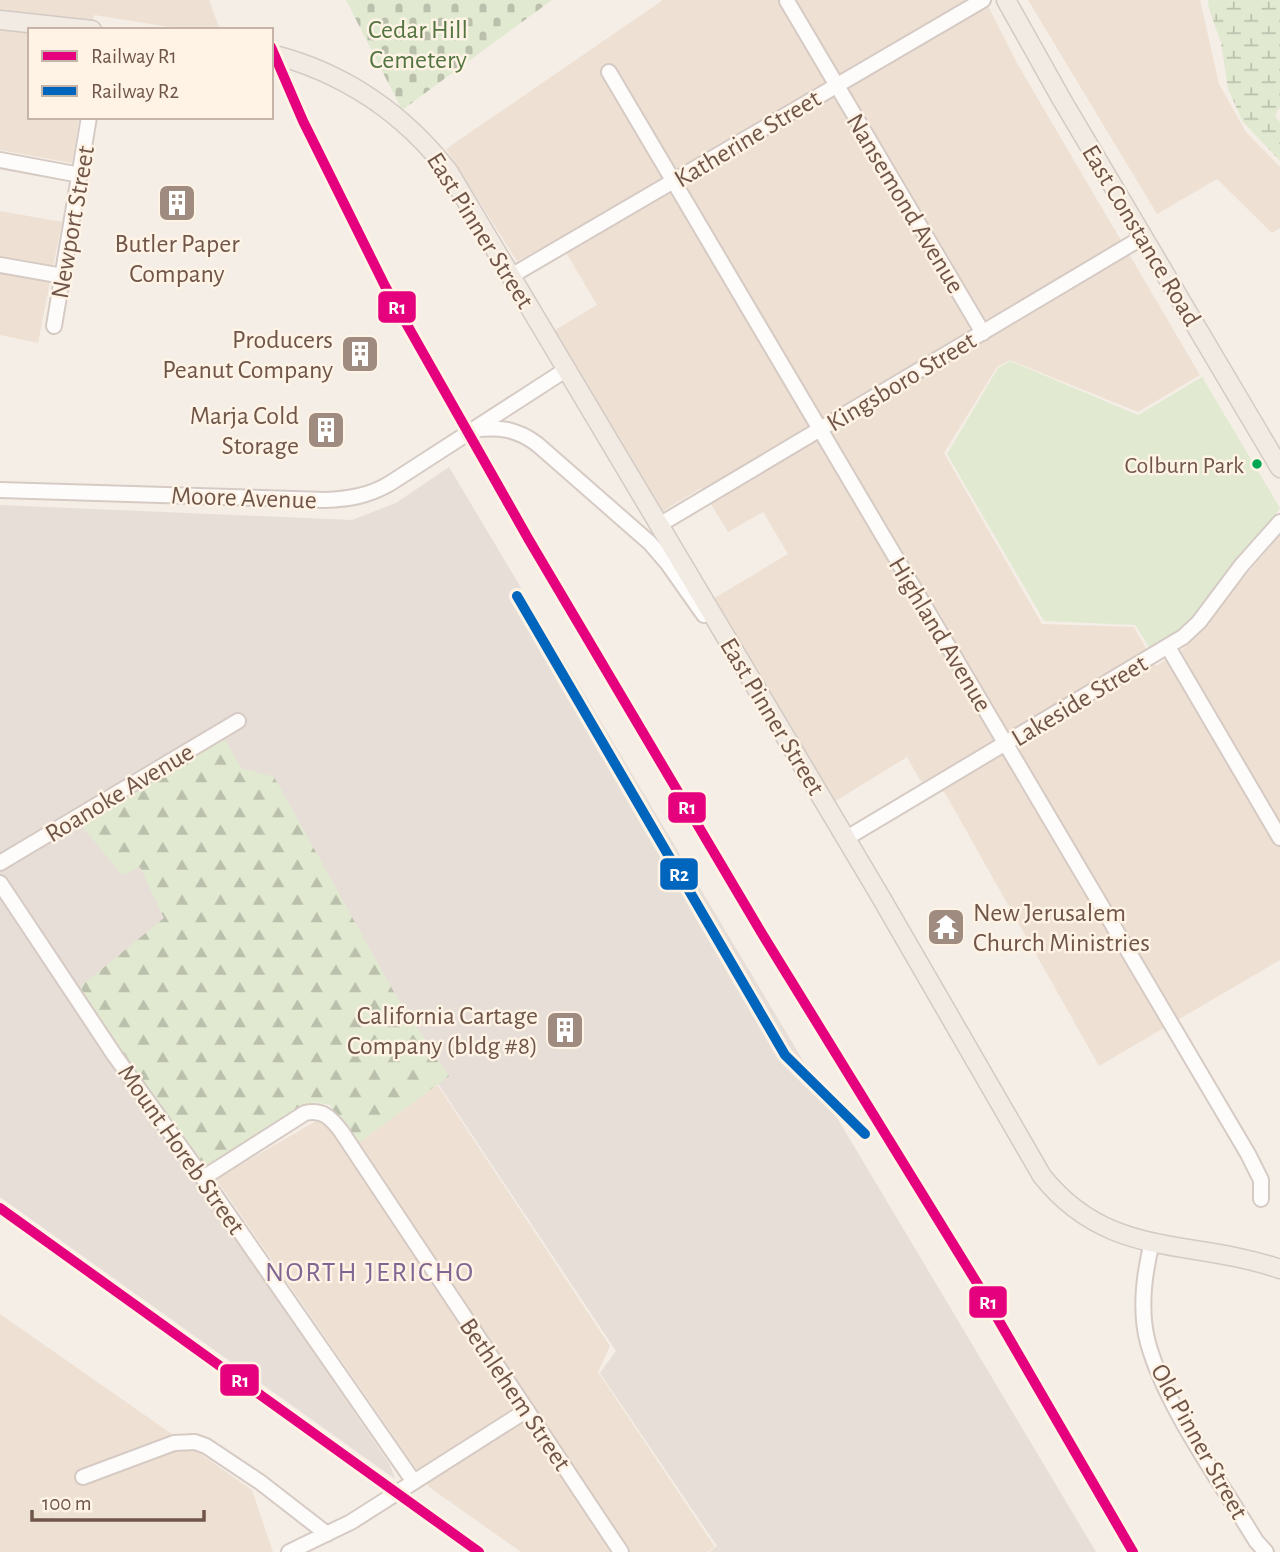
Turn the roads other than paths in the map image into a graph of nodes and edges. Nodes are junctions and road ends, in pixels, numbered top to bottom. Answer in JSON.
{"nodes":[{"id":1,"x":1006,"y":0,"type":"edge"},
{"id":2,"x":787,"y":1,"type":"edge"},
{"id":3,"x":979,"y":1,"type":"edge"},
{"id":4,"x":0,"y":20,"type":"edge"},
{"id":5,"x":74,"y":28,"type":"edge"},
{"id":6,"x":273,"y":55,"type":"edge"},
{"id":7,"x":609,"y":72,"type":"dead end"},
{"id":8,"x":836,"y":86,"type":"junction"},
{"id":9,"x":89,"y":119,"type":"edge"},
{"id":10,"x":0,"y":159,"type":"edge"},
{"id":11,"x":80,"y":174,"type":"junction"},
{"id":12,"x":674,"y":182,"type":"junction"},
{"id":13,"x":1143,"y":237,"type":"junction"},
{"id":14,"x":0,"y":265,"type":"edge"},
{"id":15,"x":63,"y":276,"type":"junction"},
{"id":16,"x":511,"y":276,"type":"junction"},
{"id":17,"x":54,"y":326,"type":"dead end"},
{"id":18,"x":983,"y":333,"type":"junction"},
{"id":19,"x":567,"y":369,"type":"junction"},
{"id":20,"x":820,"y":429,"type":"junction"},
{"id":21,"x":468,"y":431,"type":"junction"},
{"id":22,"x":1280,"y":468,"type":"edge"},
{"id":23,"x":0,"y":490,"type":"edge"},
{"id":24,"x":1280,"y":522,"type":"edge"},
{"id":25,"x":659,"y":525,"type":"junction"},
{"id":26,"x":1168,"y":647,"type":"junction"},
{"id":27,"x":759,"y":693,"type":"junction"},
{"id":28,"x":238,"y":721,"type":"dead end"},
{"id":29,"x":1006,"y":743,"type":"junction"},
{"id":30,"x":1280,"y":837,"type":"edge"},
{"id":31,"x":845,"y":839,"type":"junction"},
{"id":32,"x":0,"y":863,"type":"edge"},
{"id":33,"x":0,"y":883,"type":"edge"},
{"id":34,"x":203,"y":1178,"type":"junction"},
{"id":35,"x":1261,"y":1199,"type":"dead end"},
{"id":36,"x":1152,"y":1242,"type":"junction"},
{"id":37,"x":1280,"y":1269,"type":"edge"},
{"id":38,"x":527,"y":1410,"type":"junction"},
{"id":39,"x":83,"y":1477,"type":"dead end"},
{"id":40,"x":414,"y":1482,"type":"junction"},
{"id":41,"x":327,"y":1534,"type":"junction"},
{"id":42,"x":289,"y":1552,"type":"edge"},
{"id":43,"x":621,"y":1552,"type":"edge"},
{"id":44,"x":1266,"y":1552,"type":"edge"}],
"edges":[{"from":1,"to":13,"type":"main road","name":"East Constance Road"},
{"from":2,"to":8,"type":"street","name":"Nansemond Avenue"},
{"from":3,"to":8,"type":"street","name":"Katherine Street"},
{"from":4,"to":5,"type":"main road"},
{"from":6,"to":16,"type":"main road","name":"East Pinner Street"},
{"from":7,"to":12,"type":"street","name":"Highland Avenue"},
{"from":8,"to":12,"type":"street","name":"Katherine Street"},
{"from":8,"to":18,"type":"street","name":"Nansemond Avenue"},
{"from":9,"to":11,"type":"street","name":"Newport Street"},
{"from":10,"to":11,"type":"street"},
{"from":11,"to":15,"type":"street","name":"Newport Street"},
{"from":12,"to":16,"type":"street","name":"Katherine Street"},
{"from":12,"to":20,"type":"street","name":"Highland Avenue"},
{"from":13,"to":18,"type":"street","name":"Kingsboro Street"},
{"from":13,"to":22,"type":"main road","name":"East Constance Road"},
{"from":14,"to":15,"type":"street"},
{"from":15,"to":17,"type":"street","name":"Newport Street"},
{"from":16,"to":19,"type":"main road","name":"East Pinner Street"},
{"from":18,"to":20,"type":"street","name":"Kingsboro Street"},
{"from":19,"to":21,"type":"street","name":"Moore Avenue"},
{"from":19,"to":25,"type":"main road","name":"East Pinner Street"},
{"from":20,"to":25,"type":"street","name":"Kingsboro Street"},
{"from":20,"to":29,"type":"street","name":"Highland Avenue"},
{"from":21,"to":23,"type":"street","name":"Moore Avenue"},
{"from":21,"to":27,"type":"street","name":"Moore Avenue"},
{"from":24,"to":26,"type":"street","name":"Lakeside Street"},
{"from":25,"to":27,"type":"main road","name":"East Pinner Street"},
{"from":26,"to":29,"type":"street","name":"Lakeside Street"},
{"from":26,"to":30,"type":"street"},
{"from":27,"to":31,"type":"main road","name":"East Pinner Street"},
{"from":28,"to":32,"type":"street","name":"Roanoke Avenue"},
{"from":29,"to":31,"type":"street","name":"Lakeside Street"},
{"from":29,"to":35,"type":"street","name":"Highland Avenue"},
{"from":31,"to":36,"type":"main road","name":"East Pinner Street"},
{"from":33,"to":34,"type":"street","name":"Mount Horeb Street"},
{"from":34,"to":38,"type":"street","name":"Bethlehem Street"},
{"from":34,"to":40,"type":"street","name":"Mount Horeb Street"},
{"from":36,"to":37,"type":"main road","name":"East Pinner Street"},
{"from":36,"to":44,"type":"street","name":"Old Pinner Street"},
{"from":38,"to":40,"type":"street"},
{"from":38,"to":43,"type":"street","name":"Bethlehem Street"},
{"from":39,"to":41,"type":"street"},
{"from":40,"to":41,"type":"street"},
{"from":41,"to":42,"type":"street"}]}
